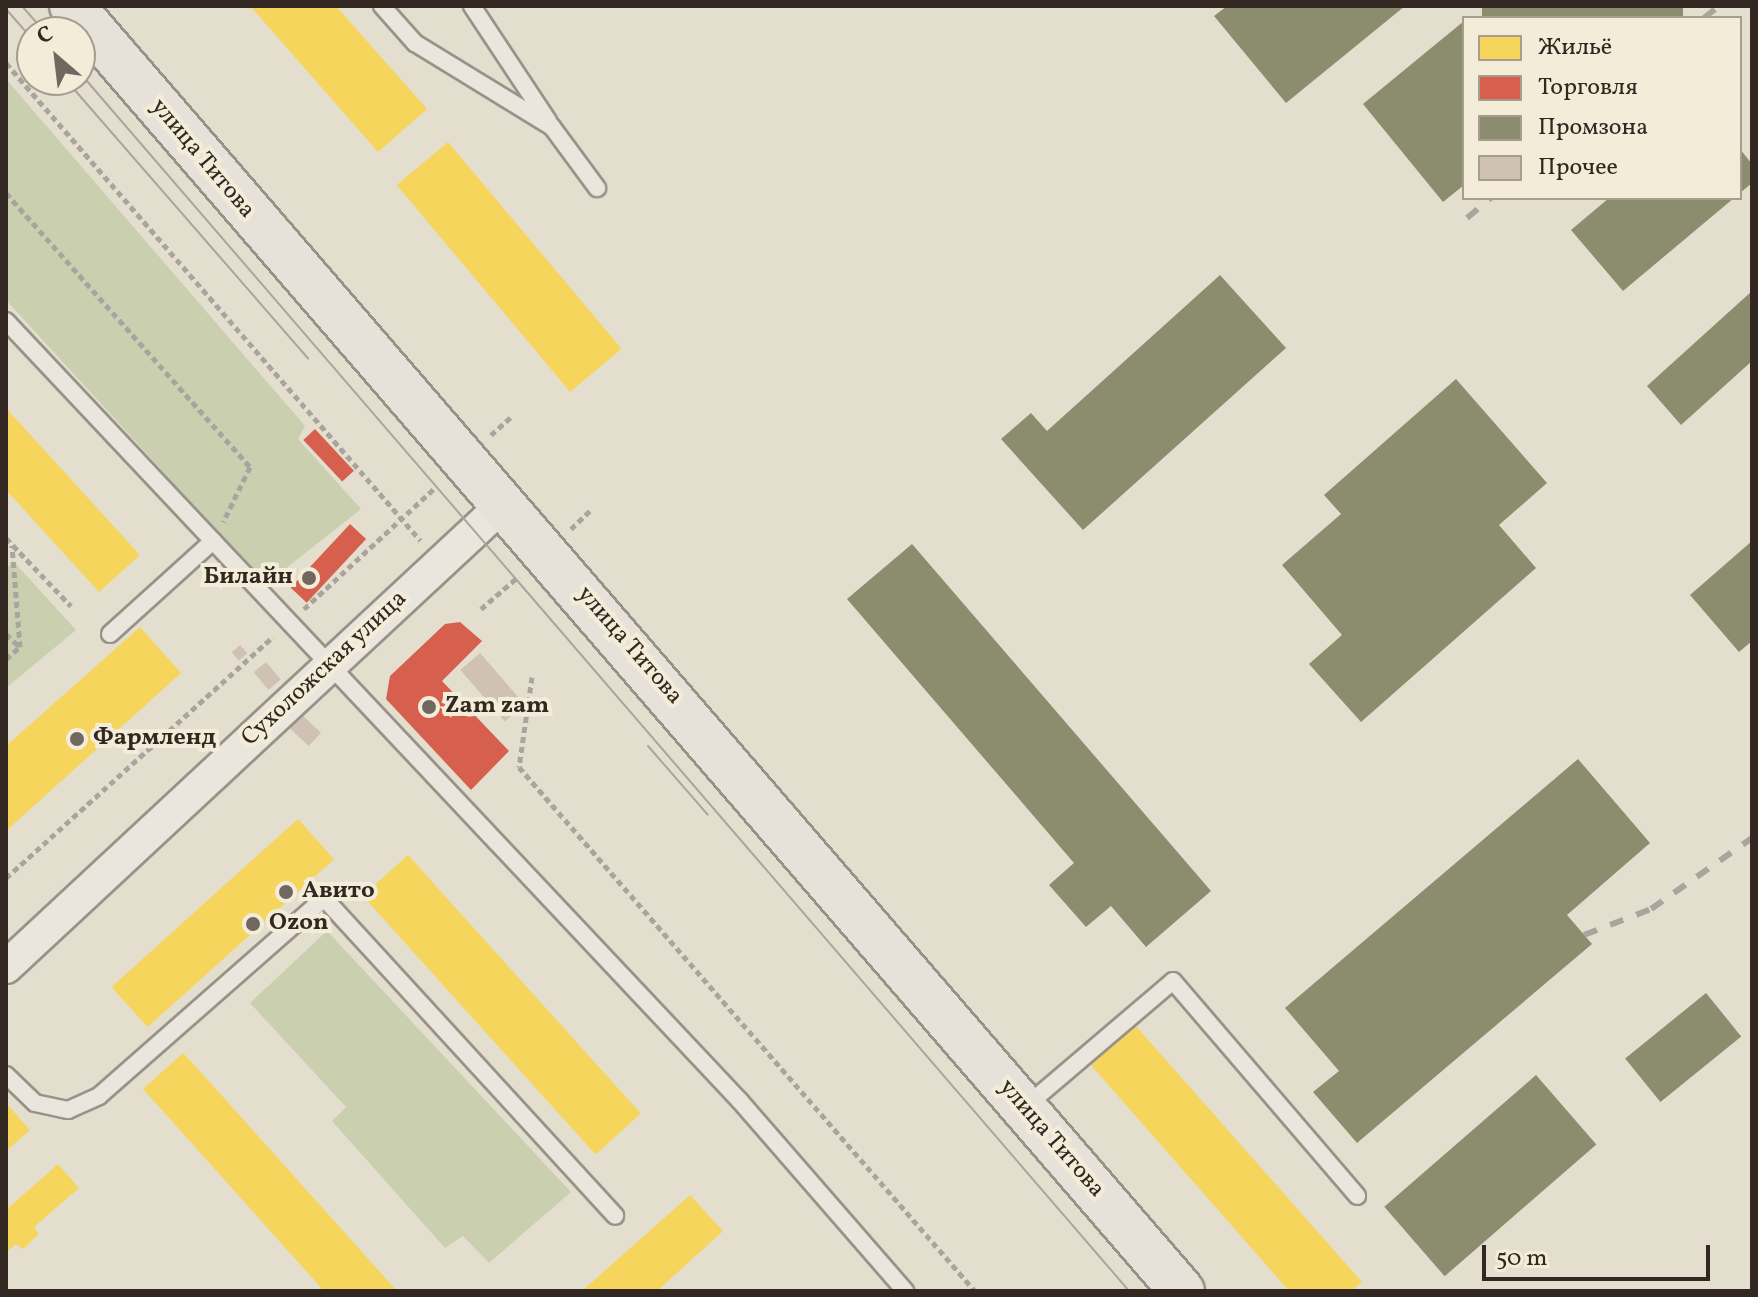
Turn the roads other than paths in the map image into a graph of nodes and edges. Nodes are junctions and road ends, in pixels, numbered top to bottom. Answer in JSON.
{"nodes":[{"id":1,"x":72,"y":6,"type":"edge"},
{"id":2,"x":382,"y":6,"type":"edge"},
{"id":3,"x":472,"y":6,"type":"edge"},
{"id":4,"x":552,"y":127,"type":"junction"},
{"id":5,"x":597,"y":188,"type":"dead end"},
{"id":6,"x":6,"y":321,"type":"edge"},
{"id":7,"x":505,"y":503,"type":"junction"},
{"id":8,"x":213,"y":541,"type":"junction"},
{"id":9,"x":110,"y":634,"type":"dead end"},
{"id":10,"x":330,"y":665,"type":"junction"},
{"id":11,"x":6,"y":967,"type":"edge"},
{"id":12,"x":6,"y":1075,"type":"edge"},
{"id":13,"x":1024,"y":1108,"type":"junction"},
{"id":14,"x":1357,"y":1196,"type":"dead end"},
{"id":15,"x":615,"y":1216,"type":"dead end"},
{"id":16,"x":905,"y":1291,"type":"edge"},
{"id":17,"x":1182,"y":1291,"type":"edge"}],
"edges":[{"from":1,"to":7,"type":"main road","name":"улица Титова"},
{"from":2,"to":4,"type":"lane"},
{"from":3,"to":4,"type":"lane"},
{"from":4,"to":5,"type":"lane"},
{"from":6,"to":8,"type":"lane"},
{"from":7,"to":10,"type":"street","name":"Сухоложская улица"},
{"from":7,"to":13,"type":"main road","name":"улица Титова"},
{"from":8,"to":9,"type":"lane"},
{"from":8,"to":10,"type":"lane"},
{"from":10,"to":11,"type":"street","name":"Сухоложская улица"},
{"from":10,"to":16,"type":"lane"},
{"from":12,"to":15,"type":"lane"},
{"from":13,"to":14,"type":"lane"},
{"from":13,"to":17,"type":"main road","name":"улица Титова"}]}
